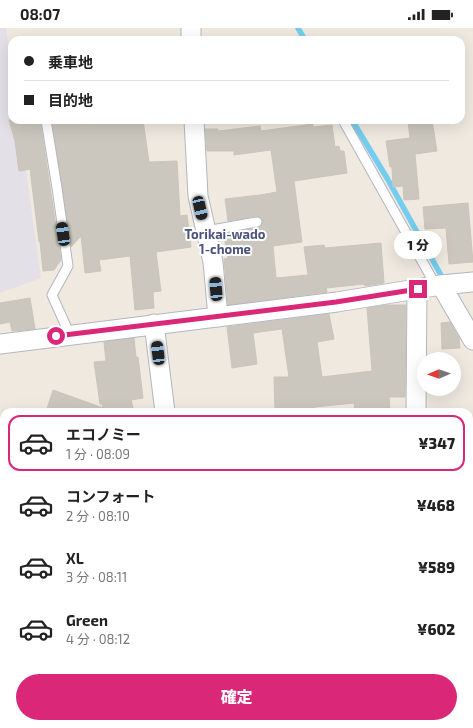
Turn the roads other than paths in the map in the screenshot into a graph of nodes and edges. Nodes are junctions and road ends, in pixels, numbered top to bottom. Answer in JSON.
{"nodes":[{"id":1,"x":47,"y":124,"type":"edge"},
{"id":2,"x":194,"y":124,"type":"edge"},
{"id":3,"x":345,"y":124,"type":"edge"},
{"id":4,"x":257,"y":222,"type":"dead end"},
{"id":5,"x":206,"y":232,"type":"junction"},
{"id":6,"x":473,"y":282,"type":"edge"},
{"id":7,"x":438,"y":286,"type":"junction"},
{"id":8,"x":418,"y":289,"type":"junction"},
{"id":9,"x":218,"y":317,"type":"junction"},
{"id":10,"x":154,"y":324,"type":"junction"},
{"id":11,"x":70,"y":335,"type":"junction"},
{"id":12,"x":473,"y":340,"type":"edge"},
{"id":13,"x":0,"y":344,"type":"edge"},
{"id":14,"x":164,"y":408,"type":"edge"},
{"id":15,"x":416,"y":408,"type":"edge"}],
"edges":[{"from":1,"to":11,"type":"lane"},
{"from":2,"to":5,"type":"street"},
{"from":3,"to":7,"type":"lane"},
{"from":4,"to":5,"type":"lane"},
{"from":5,"to":9,"type":"street"},
{"from":6,"to":7,"type":"street"},
{"from":7,"to":8,"type":"street"},
{"from":7,"to":12,"type":"street"},
{"from":8,"to":9,"type":"street"},
{"from":8,"to":15,"type":"street"},
{"from":9,"to":10,"type":"street"},
{"from":10,"to":11,"type":"street"},
{"from":10,"to":14,"type":"street"},
{"from":11,"to":13,"type":"street"}]}
